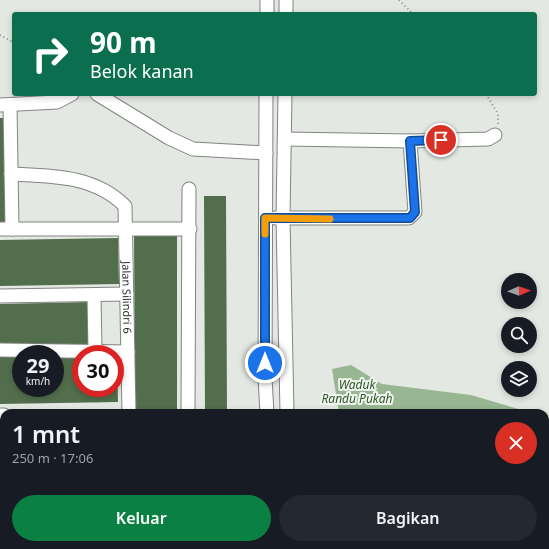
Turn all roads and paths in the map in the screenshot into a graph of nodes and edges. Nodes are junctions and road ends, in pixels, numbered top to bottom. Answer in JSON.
{"nodes":[{"id":1,"x":267,"y":0,"type":"edge"},
{"id":2,"x":286,"y":0,"type":"edge"},
{"id":3,"x":399,"y":0,"type":"edge"},
{"id":4,"x":267,"y":12,"type":"edge"},
{"id":5,"x":286,"y":12,"type":"edge"},
{"id":6,"x":411,"y":12,"type":"edge"},
{"id":7,"x":0,"y":35,"type":"edge"},
{"id":8,"x":12,"y":42,"type":"edge"},
{"id":9,"x":68,"y":96,"type":"edge"},
{"id":10,"x":100,"y":96,"type":"edge"},
{"id":11,"x":266,"y":96,"type":"edge"},
{"id":12,"x":285,"y":96,"type":"edge"},
{"id":13,"x":487,"y":96,"type":"edge"},
{"id":14,"x":5,"y":105,"type":"edge"},
{"id":15,"x":495,"y":135,"type":"joint"},
{"id":16,"x":285,"y":139,"type":"junction"},
{"id":17,"x":410,"y":141,"type":"junction"},
{"id":18,"x":266,"y":153,"type":"junction"},
{"id":19,"x":11,"y":174,"type":"junction"},
{"id":20,"x":189,"y":189,"type":"dead end"},
{"id":21,"x":265,"y":218,"type":"junction"},
{"id":22,"x":283,"y":218,"type":"junction"},
{"id":23,"x":6,"y":229,"type":"edge"},
{"id":24,"x":190,"y":229,"type":"junction"},
{"id":25,"x":126,"y":230,"type":"junction"},
{"id":26,"x":127,"y":294,"type":"junction"},
{"id":27,"x":94,"y":295,"type":"junction"},
{"id":28,"x":0,"y":296,"type":"edge"},
{"id":29,"x":95,"y":345,"type":"edge"},
{"id":30,"x":0,"y":350,"type":"edge"},
{"id":31,"x":72,"y":351,"type":"edge"},
{"id":32,"x":124,"y":352,"type":"edge"},
{"id":33,"x":128,"y":352,"type":"junction"},
{"id":34,"x":129,"y":409,"type":"edge"},
{"id":35,"x":188,"y":409,"type":"edge"},
{"id":36,"x":267,"y":409,"type":"edge"},
{"id":37,"x":287,"y":409,"type":"edge"}],
"edges":[{"from":1,"to":4,"type":"street"},
{"from":2,"to":5,"type":"street"},
{"from":3,"to":6,"type":"path"},
{"from":7,"to":8,"type":"path"},
{"from":9,"to":14,"type":"street"},
{"from":10,"to":18,"type":"street"},
{"from":11,"to":18,"type":"street"},
{"from":12,"to":16,"type":"street"},
{"from":13,"to":15,"type":"path"},
{"from":14,"to":19,"type":"street"},
{"from":15,"to":17,"type":"street"},
{"from":16,"to":17,"type":"street"},
{"from":16,"to":22,"type":"street"},
{"from":17,"to":22,"type":"street"},
{"from":18,"to":21,"type":"street"},
{"from":19,"to":23,"type":"street"},
{"from":19,"to":25,"type":"street","name":"Jalan Silindri 6"},
{"from":20,"to":24,"type":"street"},
{"from":21,"to":22,"type":"street"},
{"from":21,"to":36,"type":"street"},
{"from":22,"to":37,"type":"street"},
{"from":23,"to":25,"type":"street"},
{"from":24,"to":25,"type":"street"},
{"from":24,"to":35,"type":"street"},
{"from":25,"to":26,"type":"street","name":"Jalan Silindri 6"},
{"from":26,"to":27,"type":"street"},
{"from":26,"to":33,"type":"street","name":"Jalan Silindri 6"},
{"from":27,"to":28,"type":"street"},
{"from":27,"to":29,"type":"street"},
{"from":30,"to":31,"type":"street"},
{"from":32,"to":33,"type":"street"},
{"from":33,"to":34,"type":"street","name":"Jalan Silindri 6"}]}
